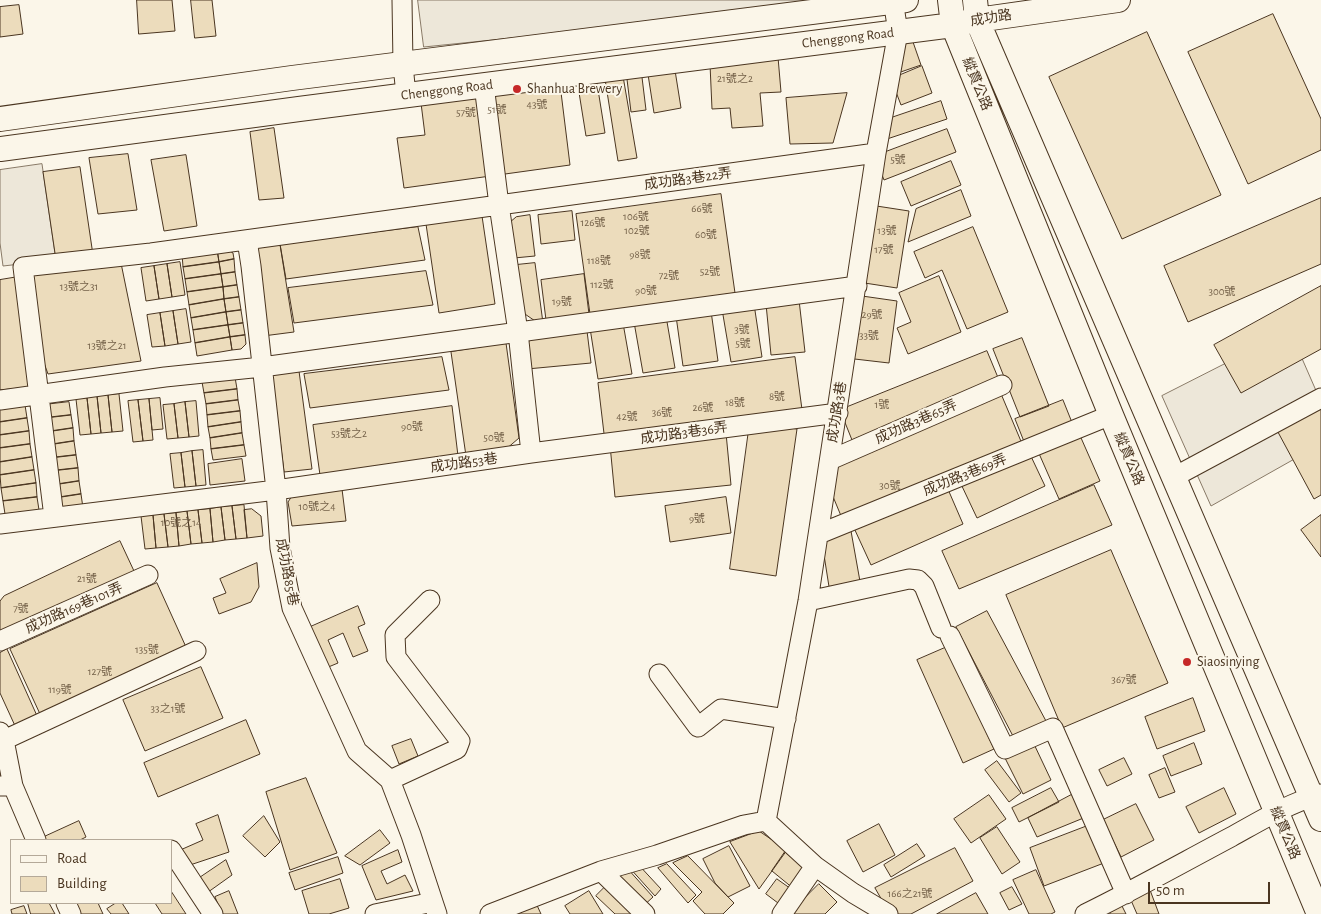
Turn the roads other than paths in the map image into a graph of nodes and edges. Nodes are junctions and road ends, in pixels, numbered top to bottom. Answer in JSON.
{"nodes":[{"id":1,"x":402,"y":0,"type":"edge"},
{"id":2,"x":950,"y":0,"type":"edge"},
{"id":3,"x":1118,"y":0,"type":"edge"},
{"id":4,"x":897,"y":1,"type":"edge"},
{"id":5,"x":976,"y":10,"type":"edge"},
{"id":6,"x":953,"y":25,"type":"junction"},
{"id":7,"x":898,"y":32,"type":"junction"},
{"id":8,"x":403,"y":65,"type":"junction"},
{"id":9,"x":484,"y":85,"type":"junction"},
{"id":10,"x":406,"y":95,"type":"junction"},
{"id":11,"x":0,"y":119,"type":"edge"},
{"id":12,"x":0,"y":149,"type":"edge"},
{"id":13,"x":876,"y":153,"type":"junction"},
{"id":14,"x":499,"y":205,"type":"junction"},
{"id":15,"x":247,"y":240,"type":"junction"},
{"id":16,"x":856,"y":286,"type":"junction"},
{"id":17,"x":518,"y":332,"type":"junction"},
{"id":18,"x":262,"y":367,"type":"junction"},
{"id":19,"x":1002,"y":385,"type":"dead end"},
{"id":20,"x":39,"y":395,"type":"junction"},
{"id":21,"x":1321,"y":398,"type":"edge"},
{"id":22,"x":0,"y":400,"type":"edge"},
{"id":23,"x":838,"y":412,"type":"junction"},
{"id":24,"x":1111,"y":415,"type":"junction"},
{"id":25,"x":531,"y":453,"type":"junction"},
{"id":26,"x":830,"y":460,"type":"junction"},
{"id":27,"x":1174,"y":477,"type":"junction"},
{"id":28,"x":276,"y":490,"type":"junction"},
{"id":29,"x":54,"y":517,"type":"junction"},
{"id":30,"x":0,"y":524,"type":"edge"},
{"id":31,"x":819,"y":534,"type":"junction"},
{"id":32,"x":148,"y":575,"type":"dead end"},
{"id":33,"x":430,"y":600,"type":"dead end"},
{"id":34,"x":808,"y":601,"type":"junction"},
{"id":35,"x":0,"y":641,"type":"edge"},
{"id":36,"x":196,"y":651,"type":"dead end"},
{"id":37,"x":659,"y":674,"type":"dead end"},
{"id":38,"x":786,"y":719,"type":"junction"},
{"id":39,"x":2,"y":736,"type":"edge"},
{"id":40,"x":390,"y":780,"type":"junction"},
{"id":41,"x":6,"y":786,"type":"edge"},
{"id":42,"x":1316,"y":795,"type":"edge"},
{"id":43,"x":1276,"y":812,"type":"junction"},
{"id":44,"x":1321,"y":818,"type":"edge"},
{"id":45,"x":766,"y":821,"type":"junction"},
{"id":46,"x":35,"y":839,"type":"edge"},
{"id":47,"x":172,"y":852,"type":"edge"},
{"id":48,"x":815,"y":866,"type":"junction"},
{"id":49,"x":601,"y":871,"type":"junction"},
{"id":50,"x":1126,"y":894,"type":"junction"},
{"id":51,"x":435,"y":908,"type":"edge"},
{"id":52,"x":213,"y":914,"type":"edge"},
{"id":53,"x":375,"y":914,"type":"edge"},
{"id":54,"x":490,"y":914,"type":"edge"},
{"id":55,"x":645,"y":914,"type":"edge"},
{"id":56,"x":782,"y":914,"type":"edge"},
{"id":57,"x":888,"y":914,"type":"edge"},
{"id":58,"x":1084,"y":914,"type":"edge"},
{"id":59,"x":1319,"y":914,"type":"edge"}],
"edges":[{"from":1,"to":8,"type":"street"},
{"from":2,"to":6,"type":"main road","name":"縱貫公路"},
{"from":3,"to":5,"type":"main road","name":"成功路"},
{"from":4,"to":7,"type":"street","name":"成功路3巷"},
{"from":4,"to":8,"type":"main road"},
{"from":5,"to":6,"type":"main road","name":"成功路"},
{"from":5,"to":27,"type":"main road","name":"縱貫公路"},
{"from":6,"to":7,"type":"main road","name":"Chenggong Road"},
{"from":6,"to":24,"type":"main road","name":"縱貫公路"},
{"from":7,"to":9,"type":"main road","name":"Chenggong Road"},
{"from":7,"to":13,"type":"street","name":"成功路3巷"},
{"from":8,"to":10,"type":"street"},
{"from":8,"to":11,"type":"main road"},
{"from":9,"to":10,"type":"main road","name":"Chenggong Road"},
{"from":9,"to":14,"type":"street"},
{"from":10,"to":12,"type":"main road","name":"Chenggong Road"},
{"from":13,"to":14,"type":"street","name":"成功路3巷22弄"},
{"from":13,"to":16,"type":"street","name":"成功路3巷"},
{"from":14,"to":15,"type":"street"},
{"from":14,"to":17,"type":"street"},
{"from":15,"to":18,"type":"street","name":"成功路85巷"},
{"from":15,"to":20,"type":"street"},
{"from":16,"to":17,"type":"street"},
{"from":16,"to":23,"type":"street","name":"成功路3巷"},
{"from":17,"to":18,"type":"street"},
{"from":17,"to":25,"type":"street"},
{"from":18,"to":20,"type":"street"},
{"from":18,"to":28,"type":"street","name":"成功路85巷"},
{"from":19,"to":26,"type":"street","name":"成功路3巷65弄"},
{"from":20,"to":22,"type":"street"},
{"from":20,"to":29,"type":"street"},
{"from":21,"to":27,"type":"street"},
{"from":23,"to":25,"type":"street","name":"成功路3巷36弄"},
{"from":23,"to":26,"type":"street","name":"成功路3巷"},
{"from":24,"to":31,"type":"street","name":"成功路3巷69弄"},
{"from":24,"to":43,"type":"main road","name":"縱貫公路"},
{"from":25,"to":28,"type":"street","name":"成功路53巷"},
{"from":26,"to":31,"type":"street","name":"成功路3巷"},
{"from":27,"to":42,"type":"main road","name":"縱貫公路"},
{"from":28,"to":29,"type":"street","name":"成功路53巷"},
{"from":28,"to":40,"type":"street","name":"成功路85巷"},
{"from":29,"to":30,"type":"street","name":"成功路53巷"},
{"from":31,"to":34,"type":"street","name":"成功路3巷"},
{"from":32,"to":35,"type":"street","name":"成功路169巷101弄"},
{"from":33,"to":40,"type":"street"},
{"from":34,"to":38,"type":"street","name":"成功路3巷"},
{"from":34,"to":50,"type":"street"},
{"from":36,"to":39,"type":"street"},
{"from":37,"to":38,"type":"street"},
{"from":38,"to":45,"type":"street","name":"成功路3巷"},
{"from":39,"to":41,"type":"street"},
{"from":40,"to":51,"type":"street"},
{"from":41,"to":46,"type":"street"},
{"from":42,"to":43,"type":"street"},
{"from":42,"to":44,"type":"main road","name":"縱貫公路"},
{"from":43,"to":50,"type":"street"},
{"from":43,"to":59,"type":"main road","name":"縱貫公路"},
{"from":45,"to":48,"type":"street"},
{"from":45,"to":49,"type":"street"},
{"from":47,"to":52,"type":"street"},
{"from":48,"to":56,"type":"street"},
{"from":48,"to":57,"type":"street"},
{"from":49,"to":54,"type":"street"},
{"from":49,"to":55,"type":"street"},
{"from":50,"to":58,"type":"street"},
{"from":51,"to":53,"type":"street"}]}
